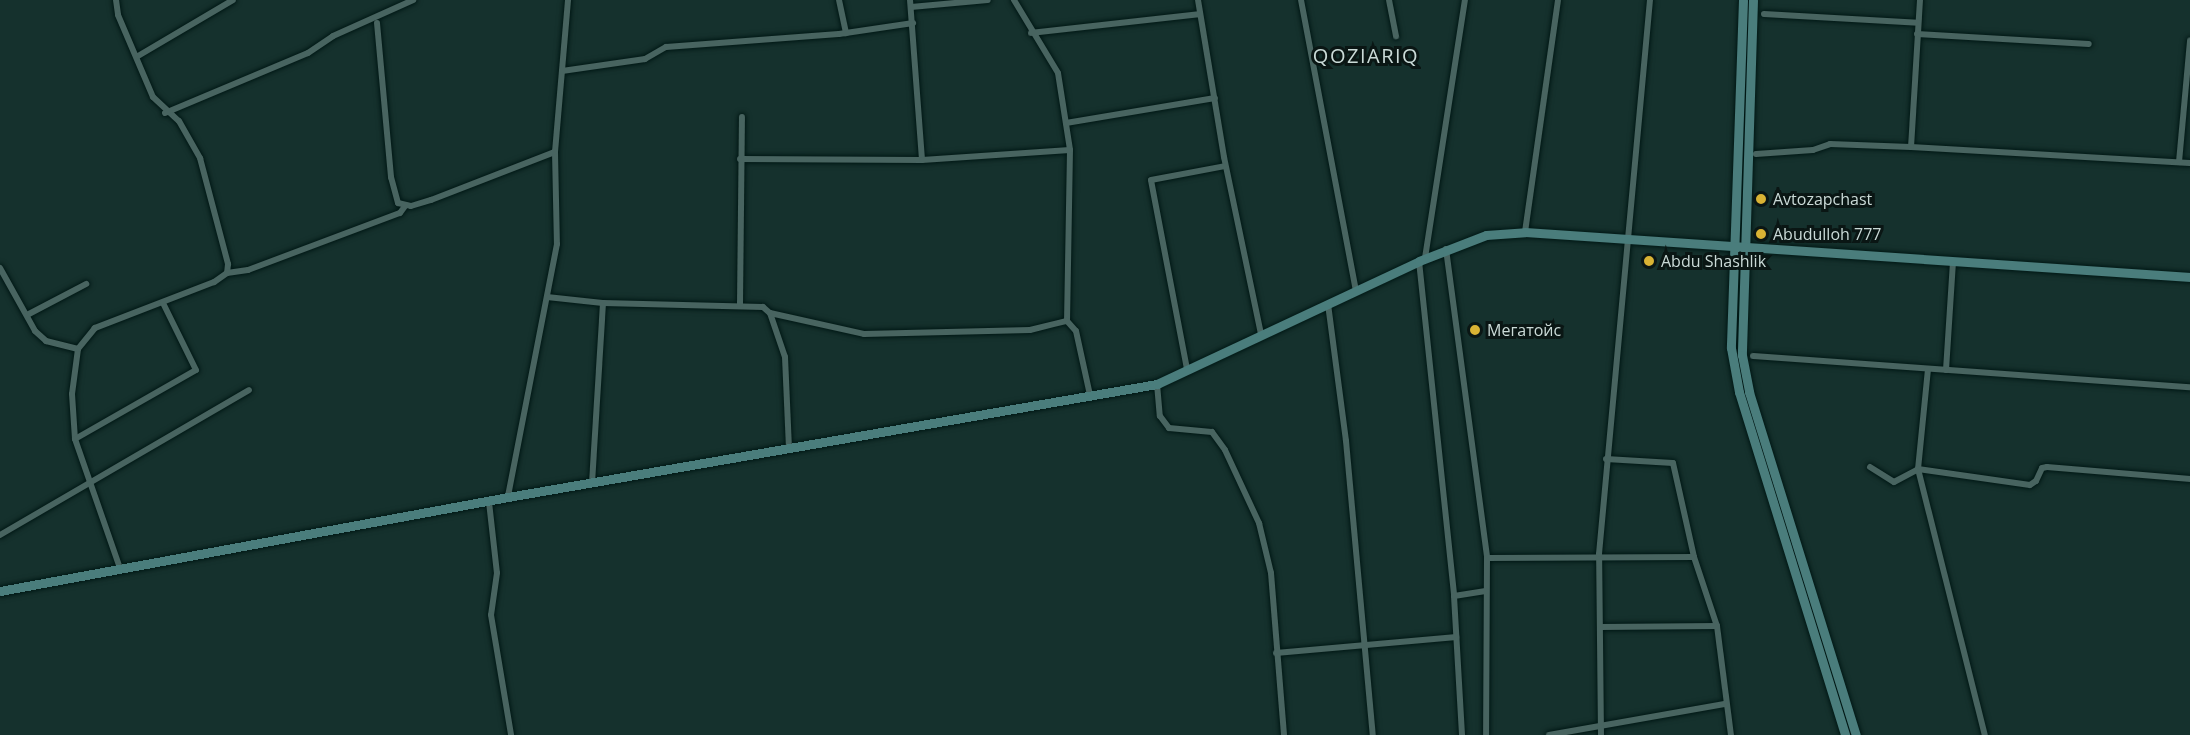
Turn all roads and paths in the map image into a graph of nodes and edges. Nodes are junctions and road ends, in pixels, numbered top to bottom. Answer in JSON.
{"nodes":[{"id":1,"x":116,"y":0,"type":"edge"},
{"id":2,"x":233,"y":0,"type":"edge"},
{"id":3,"x":413,"y":0,"type":"edge"},
{"id":4,"x":567,"y":0,"type":"edge"},
{"id":5,"x":839,"y":0,"type":"edge"},
{"id":6,"x":988,"y":0,"type":"edge"},
{"id":7,"x":1014,"y":0,"type":"edge"},
{"id":8,"x":1198,"y":0,"type":"edge"},
{"id":9,"x":1301,"y":0,"type":"edge"},
{"id":10,"x":1389,"y":0,"type":"edge"},
{"id":11,"x":1465,"y":0,"type":"edge"},
{"id":12,"x":1558,"y":0,"type":"edge"},
{"id":13,"x":1650,"y":0,"type":"edge"},
{"id":14,"x":1743,"y":0,"type":"edge"},
{"id":15,"x":1753,"y":0,"type":"edge"},
{"id":16,"x":1920,"y":0,"type":"edge"},
{"id":17,"x":911,"y":3,"type":"edge"},
{"id":18,"x":1200,"y":14,"type":"junction"},
{"id":19,"x":1764,"y":14,"type":"dead end"},
{"id":20,"x":376,"y":23,"type":"dead end"},
{"id":21,"x":913,"y":23,"type":"junction"},
{"id":22,"x":1918,"y":23,"type":"junction"},
{"id":23,"x":846,"y":33,"type":"junction"},
{"id":24,"x":1031,"y":33,"type":"junction"},
{"id":25,"x":1917,"y":34,"type":"junction"},
{"id":26,"x":1396,"y":36,"type":"dead end"},
{"id":27,"x":2190,"y":40,"type":"edge"},
{"id":28,"x":2089,"y":44,"type":"dead end"},
{"id":29,"x":138,"y":56,"type":"junction"},
{"id":30,"x":562,"y":71,"type":"junction"},
{"id":31,"x":1215,"y":98,"type":"junction"},
{"id":32,"x":165,"y":113,"type":"junction"},
{"id":33,"x":742,"y":117,"type":"dead end"},
{"id":34,"x":1066,"y":123,"type":"junction"},
{"id":35,"x":1911,"y":147,"type":"junction"},
{"id":36,"x":1070,"y":150,"type":"junction"},
{"id":37,"x":555,"y":152,"type":"junction"},
{"id":38,"x":1756,"y":154,"type":"dead end"},
{"id":39,"x":740,"y":159,"type":"junction"},
{"id":40,"x":922,"y":160,"type":"junction"},
{"id":41,"x":2179,"y":162,"type":"junction"},
{"id":42,"x":2190,"y":163,"type":"edge"},
{"id":43,"x":1226,"y":166,"type":"junction"},
{"id":44,"x":405,"y":206,"type":"junction"},
{"id":45,"x":1525,"y":232,"type":"junction"},
{"id":46,"x":1628,"y":240,"type":"junction"},
{"id":47,"x":1733,"y":246,"type":"junction"},
{"id":48,"x":1744,"y":246,"type":"junction"},
{"id":49,"x":1446,"y":249,"type":"junction"},
{"id":50,"x":1422,"y":260,"type":"junction"},
{"id":51,"x":1953,"y":261,"type":"junction"},
{"id":52,"x":0,"y":268,"type":"edge"},
{"id":53,"x":227,"y":273,"type":"junction"},
{"id":54,"x":2190,"y":277,"type":"edge"},
{"id":55,"x":86,"y":284,"type":"dead end"},
{"id":56,"x":1356,"y":290,"type":"junction"},
{"id":57,"x":547,"y":297,"type":"junction"},
{"id":58,"x":163,"y":303,"type":"junction"},
{"id":59,"x":603,"y":303,"type":"junction"},
{"id":60,"x":740,"y":304,"type":"junction"},
{"id":61,"x":1328,"y":304,"type":"junction"},
{"id":62,"x":770,"y":313,"type":"junction"},
{"id":63,"x":27,"y":315,"type":"junction"},
{"id":64,"x":1067,"y":321,"type":"junction"},
{"id":65,"x":1261,"y":334,"type":"junction"},
{"id":66,"x":78,"y":349,"type":"junction"},
{"id":67,"x":1753,"y":356,"type":"dead end"},
{"id":68,"x":1187,"y":369,"type":"junction"},
{"id":69,"x":1928,"y":369,"type":"junction"},
{"id":70,"x":1946,"y":370,"type":"junction"},
{"id":71,"x":1157,"y":384,"type":"junction"},
{"id":72,"x":2190,"y":387,"type":"edge"},
{"id":73,"x":249,"y":390,"type":"dead end"},
{"id":74,"x":1090,"y":395,"type":"junction"},
{"id":75,"x":75,"y":439,"type":"junction"},
{"id":76,"x":789,"y":447,"type":"junction"},
{"id":77,"x":1606,"y":459,"type":"junction"},
{"id":78,"x":1870,"y":467,"type":"dead end"},
{"id":79,"x":1918,"y":469,"type":"junction"},
{"id":80,"x":2190,"y":479,"type":"edge"},
{"id":81,"x":90,"y":481,"type":"junction"},
{"id":82,"x":592,"y":483,"type":"junction"},
{"id":83,"x":508,"y":497,"type":"junction"},
{"id":84,"x":489,"y":502,"type":"junction"},
{"id":85,"x":0,"y":535,"type":"edge"},
{"id":86,"x":1694,"y":557,"type":"junction"},
{"id":87,"x":1487,"y":558,"type":"junction"},
{"id":88,"x":1599,"y":560,"type":"junction"},
{"id":89,"x":120,"y":568,"type":"junction"},
{"id":90,"x":0,"y":591,"type":"edge"},
{"id":91,"x":1486,"y":591,"type":"junction"},
{"id":92,"x":1454,"y":596,"type":"junction"},
{"id":93,"x":1717,"y":626,"type":"junction"},
{"id":94,"x":1600,"y":627,"type":"junction"},
{"id":95,"x":1456,"y":637,"type":"junction"},
{"id":96,"x":1365,"y":646,"type":"junction"},
{"id":97,"x":1276,"y":653,"type":"junction"},
{"id":98,"x":1725,"y":704,"type":"junction"},
{"id":99,"x":1599,"y":725,"type":"junction"},
{"id":100,"x":512,"y":735,"type":"edge"},
{"id":101,"x":1284,"y":735,"type":"edge"},
{"id":102,"x":1373,"y":735,"type":"edge"},
{"id":103,"x":1462,"y":735,"type":"edge"},
{"id":104,"x":1486,"y":735,"type":"edge"},
{"id":105,"x":1549,"y":735,"type":"edge"},
{"id":106,"x":1601,"y":735,"type":"edge"},
{"id":107,"x":1731,"y":735,"type":"edge"},
{"id":108,"x":1845,"y":735,"type":"edge"},
{"id":109,"x":1856,"y":735,"type":"edge"},
{"id":110,"x":1985,"y":735,"type":"edge"}],
"edges":[{"from":1,"to":29,"type":"street"},
{"from":2,"to":29,"type":"street"},
{"from":3,"to":32,"type":"street"},
{"from":4,"to":30,"type":"street"},
{"from":5,"to":23,"type":"street"},
{"from":6,"to":17,"type":"street"},
{"from":7,"to":24,"type":"street"},
{"from":8,"to":18,"type":"street"},
{"from":9,"to":56,"type":"street"},
{"from":10,"to":26,"type":"street"},
{"from":11,"to":50,"type":"street"},
{"from":12,"to":45,"type":"street"},
{"from":13,"to":46,"type":"street"},
{"from":14,"to":47,"type":"main road"},
{"from":15,"to":48,"type":"main road"},
{"from":16,"to":22,"type":"street"},
{"from":17,"to":21,"type":"street"},
{"from":18,"to":24,"type":"street"},
{"from":18,"to":31,"type":"street"},
{"from":19,"to":22,"type":"street"},
{"from":20,"to":44,"type":"street"},
{"from":21,"to":23,"type":"street"},
{"from":21,"to":40,"type":"street"},
{"from":22,"to":25,"type":"street"},
{"from":23,"to":30,"type":"street"},
{"from":24,"to":34,"type":"street"},
{"from":25,"to":28,"type":"street"},
{"from":25,"to":35,"type":"street"},
{"from":27,"to":41,"type":"street"},
{"from":29,"to":32,"type":"street"},
{"from":30,"to":37,"type":"street"},
{"from":31,"to":34,"type":"street"},
{"from":31,"to":43,"type":"street"},
{"from":32,"to":53,"type":"street"},
{"from":33,"to":39,"type":"street"},
{"from":34,"to":36,"type":"street"},
{"from":35,"to":38,"type":"street"},
{"from":35,"to":41,"type":"street"},
{"from":36,"to":40,"type":"street"},
{"from":36,"to":64,"type":"street"},
{"from":37,"to":44,"type":"street"},
{"from":37,"to":57,"type":"street"},
{"from":39,"to":40,"type":"street"},
{"from":39,"to":60,"type":"street"},
{"from":41,"to":42,"type":"street"},
{"from":43,"to":65,"type":"street"},
{"from":43,"to":68,"type":"street"},
{"from":44,"to":53,"type":"street"},
{"from":45,"to":46,"type":"main road"},
{"from":45,"to":49,"type":"main road"},
{"from":46,"to":47,"type":"main road"},
{"from":46,"to":77,"type":"street"},
{"from":47,"to":48,"type":"main road"},
{"from":47,"to":108,"type":"main road"},
{"from":48,"to":51,"type":"main road"},
{"from":48,"to":109,"type":"main road"},
{"from":49,"to":50,"type":"main road"},
{"from":49,"to":87,"type":"street"},
{"from":50,"to":56,"type":"main road"},
{"from":50,"to":92,"type":"street"},
{"from":51,"to":54,"type":"main road"},
{"from":51,"to":70,"type":"street"},
{"from":52,"to":63,"type":"street"},
{"from":53,"to":58,"type":"street"},
{"from":55,"to":63,"type":"street"},
{"from":56,"to":61,"type":"main road"},
{"from":57,"to":59,"type":"street"},
{"from":57,"to":83,"type":"street"},
{"from":58,"to":66,"type":"street"},
{"from":58,"to":75,"type":"street"},
{"from":59,"to":60,"type":"street"},
{"from":59,"to":82,"type":"street"},
{"from":60,"to":62,"type":"street"},
{"from":61,"to":65,"type":"main road"},
{"from":61,"to":96,"type":"street"},
{"from":62,"to":64,"type":"street"},
{"from":62,"to":76,"type":"street"},
{"from":63,"to":66,"type":"street"},
{"from":64,"to":74,"type":"street"},
{"from":65,"to":68,"type":"main road"},
{"from":66,"to":75,"type":"street"},
{"from":67,"to":69,"type":"street"},
{"from":68,"to":71,"type":"main road"},
{"from":69,"to":70,"type":"street"},
{"from":69,"to":79,"type":"street"},
{"from":70,"to":72,"type":"street"},
{"from":71,"to":74,"type":"main road"},
{"from":71,"to":97,"type":"street"},
{"from":73,"to":81,"type":"street"},
{"from":74,"to":76,"type":"main road"},
{"from":75,"to":81,"type":"street"},
{"from":76,"to":82,"type":"main road"},
{"from":77,"to":86,"type":"street"},
{"from":77,"to":88,"type":"street"},
{"from":78,"to":79,"type":"street"},
{"from":79,"to":80,"type":"street"},
{"from":79,"to":110,"type":"street"},
{"from":81,"to":85,"type":"street"},
{"from":81,"to":89,"type":"street"},
{"from":82,"to":83,"type":"main road"},
{"from":83,"to":84,"type":"main road"},
{"from":84,"to":89,"type":"main road"},
{"from":84,"to":100,"type":"street"},
{"from":86,"to":88,"type":"street"},
{"from":86,"to":93,"type":"street"},
{"from":87,"to":88,"type":"street"},
{"from":87,"to":91,"type":"street"},
{"from":88,"to":94,"type":"street"},
{"from":89,"to":90,"type":"main road"},
{"from":91,"to":92,"type":"street"},
{"from":91,"to":104,"type":"street"},
{"from":92,"to":95,"type":"street"},
{"from":93,"to":94,"type":"street"},
{"from":93,"to":98,"type":"street"},
{"from":94,"to":99,"type":"street"},
{"from":95,"to":96,"type":"street"},
{"from":95,"to":103,"type":"street"},
{"from":96,"to":97,"type":"street"},
{"from":96,"to":102,"type":"street"},
{"from":97,"to":101,"type":"street"},
{"from":98,"to":99,"type":"street"},
{"from":98,"to":107,"type":"street"},
{"from":99,"to":105,"type":"street"},
{"from":99,"to":106,"type":"street"}]}
